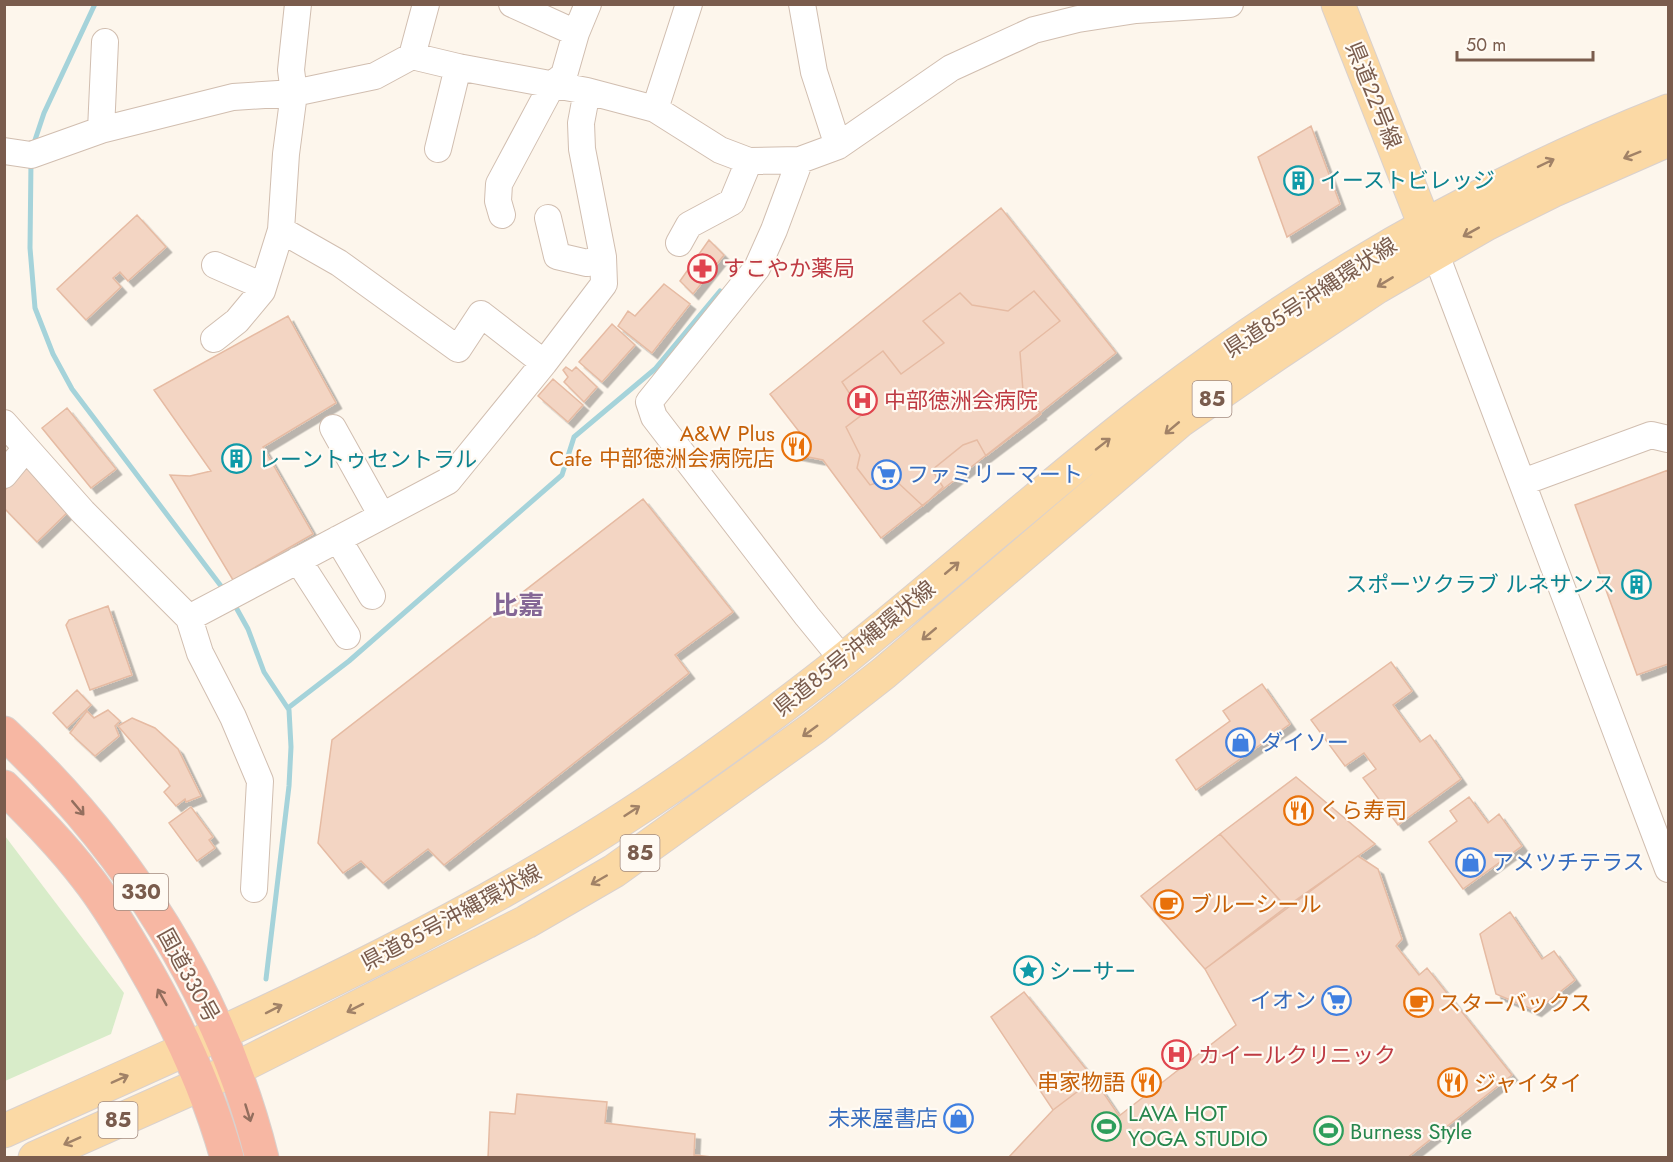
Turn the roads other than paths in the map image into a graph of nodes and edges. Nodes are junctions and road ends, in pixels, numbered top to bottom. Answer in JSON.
{"nodes":[{"id":1,"x":298,"y":4,"type":"edge"},
{"id":2,"x":426,"y":4,"type":"edge"},
{"id":3,"x":512,"y":4,"type":"edge"},
{"id":4,"x":588,"y":4,"type":"edge"},
{"id":5,"x":689,"y":4,"type":"edge"},
{"id":6,"x":802,"y":4,"type":"edge"},
{"id":7,"x":1230,"y":4,"type":"edge"},
{"id":8,"x":1338,"y":4,"type":"edge"},
{"id":9,"x":1075,"y":12,"type":"edge"},
{"id":10,"x":576,"y":33,"type":"junction"},
{"id":11,"x":105,"y":42,"type":"dead end"},
{"id":12,"x":412,"y":56,"type":"junction"},
{"id":13,"x":458,"y":67,"type":"junction"},
{"id":14,"x":552,"y":85,"type":"junction"},
{"id":15,"x":587,"y":91,"type":"junction"},
{"id":16,"x":294,"y":93,"type":"junction"},
{"id":17,"x":655,"y":109,"type":"junction"},
{"id":18,"x":1668,"y":111,"type":"edge"},
{"id":19,"x":101,"y":130,"type":"junction"},
{"id":20,"x":1668,"y":140,"type":"edge"},
{"id":21,"x":838,"y":146,"type":"junction"},
{"id":22,"x":438,"y":149,"type":"dead end"},
{"id":23,"x":4,"y":151,"type":"edge"},
{"id":24,"x":800,"y":160,"type":"junction"},
{"id":25,"x":749,"y":161,"type":"junction"},
{"id":26,"x":1500,"y":201,"type":"junction"},
{"id":27,"x":502,"y":215,"type":"dead end"},
{"id":28,"x":548,"y":218,"type":"dead end"},
{"id":29,"x":281,"y":230,"type":"junction"},
{"id":30,"x":1430,"y":238,"type":"junction"},
{"id":31,"x":679,"y":243,"type":"dead end"},
{"id":32,"x":603,"y":257,"type":"junction"},
{"id":33,"x":215,"y":265,"type":"dead end"},
{"id":34,"x":263,"y":286,"type":"junction"},
{"id":35,"x":214,"y":339,"type":"dead end"},
{"id":36,"x":544,"y":363,"type":"junction"},
{"id":37,"x":4,"y":423,"type":"edge"},
{"id":38,"x":333,"y":428,"type":"dead end"},
{"id":39,"x":1668,"y":439,"type":"edge"},
{"id":40,"x":26,"y":448,"type":"junction"},
{"id":41,"x":4,"y":475,"type":"edge"},
{"id":42,"x":1523,"y":482,"type":"junction"},
{"id":43,"x":382,"y":516,"type":"junction"},
{"id":44,"x":338,"y":539,"type":"junction"},
{"id":45,"x":298,"y":560,"type":"junction"},
{"id":46,"x":372,"y":596,"type":"dead end"},
{"id":47,"x":189,"y":618,"type":"junction"},
{"id":48,"x":347,"y":636,"type":"dead end"},
{"id":49,"x":843,"y":660,"type":"junction"},
{"id":50,"x":4,"y":733,"type":"edge"},
{"id":51,"x":4,"y":787,"type":"edge"},
{"id":52,"x":1668,"y":868,"type":"edge"},
{"id":53,"x":254,"y":889,"type":"dead end"},
{"id":54,"x":221,"y":1034,"type":"junction"},
{"id":55,"x":187,"y":1050,"type":"junction"},
{"id":56,"x":234,"y":1069,"type":"junction"},
{"id":57,"x":202,"y":1084,"type":"junction"},
{"id":58,"x":4,"y":1131,"type":"edge"},
{"id":59,"x":35,"y":1158,"type":"edge"},
{"id":60,"x":227,"y":1158,"type":"edge"},
{"id":61,"x":262,"y":1158,"type":"edge"}],
"edges":[{"from":1,"to":16,"type":"street"},
{"from":2,"to":12,"type":"street"},
{"from":3,"to":10,"type":"street"},
{"from":4,"to":10,"type":"street"},
{"from":5,"to":17,"type":"street"},
{"from":6,"to":21,"type":"street"},
{"from":7,"to":9,"type":"street"},
{"from":8,"to":30,"type":"main road","name":"県道22号線"},
{"from":9,"to":21,"type":"street"},
{"from":10,"to":14,"type":"street"},
{"from":11,"to":19,"type":"street"},
{"from":12,"to":13,"type":"street"},
{"from":12,"to":16,"type":"street"},
{"from":13,"to":14,"type":"street"},
{"from":13,"to":22,"type":"street"},
{"from":14,"to":15,"type":"street"},
{"from":14,"to":27,"type":"street"},
{"from":15,"to":17,"type":"street"},
{"from":15,"to":32,"type":"street"},
{"from":16,"to":19,"type":"street"},
{"from":16,"to":29,"type":"street"},
{"from":17,"to":25,"type":"street"},
{"from":26,"to":18,"type":"main road","name":"県道85号沖縄環状線","number":"85","one_way":true},
{"from":19,"to":23,"type":"street"},
{"from":20,"to":26,"type":"main road","name":"県道85号沖縄環状線","number":"85","one_way":true},
{"from":21,"to":24,"type":"street"},
{"from":24,"to":25,"type":"street"},
{"from":24,"to":49,"type":"street"},
{"from":25,"to":31,"type":"street"},
{"from":26,"to":30,"type":"main road","name":"県道85号沖縄環状線","number":"85"},
{"from":28,"to":32,"type":"street"},
{"from":29,"to":34,"type":"street"},
{"from":29,"to":36,"type":"street"},
{"from":30,"to":42,"type":"street"},
{"from":49,"to":30,"type":"main road","name":"県道85号沖縄環状線","number":"85","one_way":true},
{"from":30,"to":56,"type":"main road","name":"県道85号沖縄環状線","number":"85","one_way":true},
{"from":32,"to":36,"type":"street"},
{"from":33,"to":34,"type":"street"},
{"from":34,"to":35,"type":"street"},
{"from":36,"to":43,"type":"street"},
{"from":37,"to":40,"type":"street"},
{"from":38,"to":43,"type":"street"},
{"from":39,"to":42,"type":"street"},
{"from":40,"to":41,"type":"street"},
{"from":40,"to":47,"type":"street"},
{"from":42,"to":52,"type":"street"},
{"from":43,"to":44,"type":"street"},
{"from":44,"to":45,"type":"street"},
{"from":44,"to":46,"type":"street"},
{"from":45,"to":47,"type":"street"},
{"from":45,"to":48,"type":"street"},
{"from":47,"to":53,"type":"street"},
{"from":54,"to":49,"type":"main road","name":"県道85号沖縄環状線","number":"85","one_way":true},
{"from":50,"to":54,"type":"highway","name":"国道330号","number":"330","one_way":true},
{"from":55,"to":51,"type":"highway","name":"国道330号","number":"330","one_way":true},
{"from":54,"to":55,"type":"main road","name":"県道85号沖縄環状線","number":"85"},
{"from":54,"to":56,"type":"highway","name":"国道330号","number":"330"},
{"from":55,"to":57,"type":"highway","name":"国道330号","number":"330"},
{"from":58,"to":55,"type":"main road","name":"県道85号沖縄環状線","number":"85","one_way":true},
{"from":56,"to":57,"type":"main road","name":"県道85号沖縄環状線","number":"85"},
{"from":56,"to":61,"type":"highway","name":"国道330号","number":"330","one_way":true},
{"from":57,"to":59,"type":"main road","name":"県道85号沖縄環状線","number":"85","one_way":true},
{"from":57,"to":60,"type":"highway","name":"国道330号","number":"330"}]}
